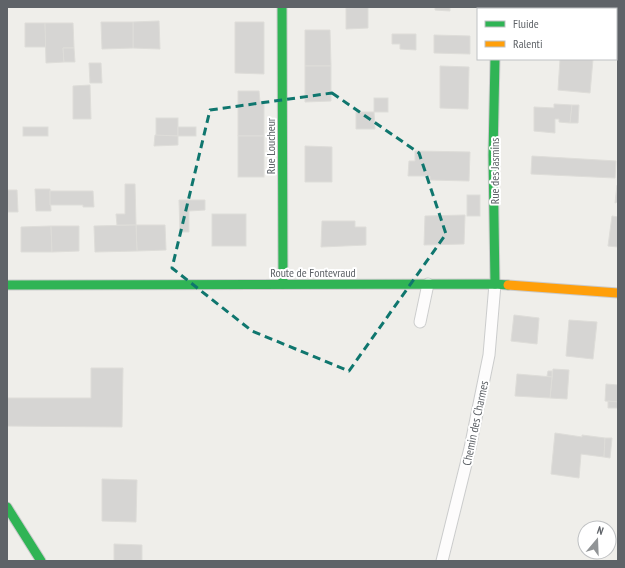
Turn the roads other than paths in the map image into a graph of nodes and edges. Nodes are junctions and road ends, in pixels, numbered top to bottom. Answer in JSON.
{"nodes":[{"id":1,"x":282,"y":7,"type":"edge"},
{"id":2,"x":494,"y":60,"type":"edge"},
{"id":3,"x":283,"y":284,"type":"junction"},
{"id":4,"x":428,"y":284,"type":"junction"},
{"id":5,"x":495,"y":284,"type":"junction"},
{"id":6,"x":7,"y":285,"type":"edge"},
{"id":7,"x":618,"y":293,"type":"edge"},
{"id":8,"x":420,"y":322,"type":"dead end"},
{"id":9,"x":7,"y":506,"type":"edge"},
{"id":10,"x":41,"y":561,"type":"edge"},
{"id":11,"x":442,"y":561,"type":"edge"}],
"edges":[{"from":1,"to":3,"type":"street","name":"Rue Loucheur"},
{"from":2,"to":5,"type":"street","name":"Rue des Jasmins"},
{"from":3,"to":4,"type":"street","name":"Route de Fontevraud"},
{"from":3,"to":6,"type":"street","name":"Route de Fontevraud"},
{"from":4,"to":5,"type":"street","name":"Route de Fontevraud"},
{"from":4,"to":8,"type":"lane"},
{"from":5,"to":7,"type":"street","name":"Route de Fontevraud"},
{"from":5,"to":11,"type":"lane","name":"Chemin des Charmes"},
{"from":9,"to":10,"type":"street"}]}
